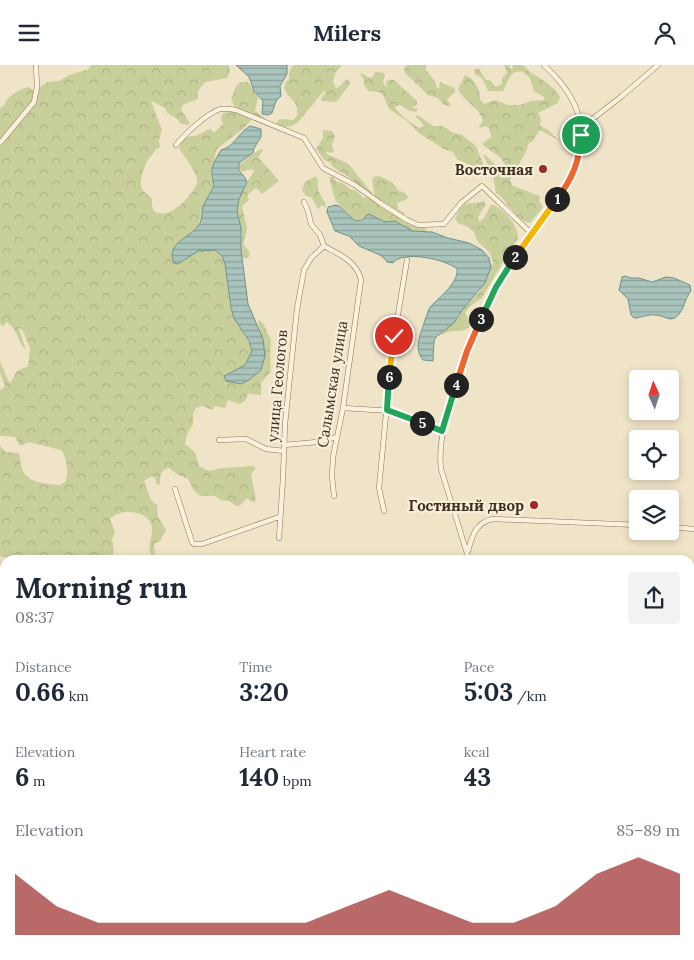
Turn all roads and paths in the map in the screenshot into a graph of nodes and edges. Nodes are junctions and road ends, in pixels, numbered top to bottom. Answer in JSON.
{"nodes":[{"id":1,"x":36,"y":65,"type":"edge"},
{"id":2,"x":544,"y":65,"type":"edge"},
{"id":3,"x":658,"y":65,"type":"edge"},
{"id":4,"x":581,"y":128,"type":"junction"},
{"id":5,"x":0,"y":143,"type":"edge"},
{"id":6,"x":176,"y":145,"type":"dead end"},
{"id":7,"x":304,"y":202,"type":"dead end"},
{"id":8,"x":531,"y":233,"type":"junction"},
{"id":9,"x":324,"y":246,"type":"junction"},
{"id":10,"x":407,"y":260,"type":"dead end"},
{"id":11,"x":343,"y":408,"type":"junction"},
{"id":12,"x":387,"y":410,"type":"junction"},
{"id":13,"x":442,"y":431,"type":"junction"},
{"id":14,"x":337,"y":437,"type":"junction"},
{"id":15,"x":219,"y":440,"type":"dead end"},
{"id":16,"x":284,"y":445,"type":"junction"},
{"id":17,"x":284,"y":451,"type":"junction"},
{"id":18,"x":175,"y":489,"type":"dead end"},
{"id":19,"x":334,"y":496,"type":"dead end"},
{"id":20,"x":384,"y":511,"type":"dead end"},
{"id":21,"x":280,"y":517,"type":"junction"},
{"id":22,"x":629,"y":525,"type":"edge"},
{"id":23,"x":679,"y":528,"type":"edge"},
{"id":24,"x":694,"y":529,"type":"edge"},
{"id":25,"x":279,"y":537,"type":"dead end"},
{"id":26,"x":468,"y":552,"type":"junction"},
{"id":27,"x":468,"y":555,"type":"edge"}],
"edges":[{"from":1,"to":5,"type":"street"},
{"from":2,"to":4,"type":"street"},
{"from":3,"to":4,"type":"street"},
{"from":4,"to":8,"type":"street"},
{"from":6,"to":8,"type":"street"},
{"from":7,"to":9,"type":"street"},
{"from":8,"to":13,"type":"street"},
{"from":9,"to":11,"type":"street","name":"Салымская улица"},
{"from":9,"to":16,"type":"street","name":"улица Геологов"},
{"from":10,"to":12,"type":"street"},
{"from":11,"to":12,"type":"street"},
{"from":11,"to":14,"type":"street","name":"Салымская улица"},
{"from":12,"to":13,"type":"street"},
{"from":12,"to":20,"type":"street"},
{"from":13,"to":26,"type":"street"},
{"from":14,"to":16,"type":"street"},
{"from":14,"to":19,"type":"street","name":"Салымская улица"},
{"from":15,"to":17,"type":"street"},
{"from":16,"to":17,"type":"street","name":"улица Геологов"},
{"from":17,"to":21,"type":"street","name":"улица Геологов"},
{"from":18,"to":21,"type":"street"},
{"from":21,"to":25,"type":"street","name":"улица Геологов"},
{"from":22,"to":26,"type":"street"},
{"from":23,"to":24,"type":"street"},
{"from":26,"to":27,"type":"street"}]}
